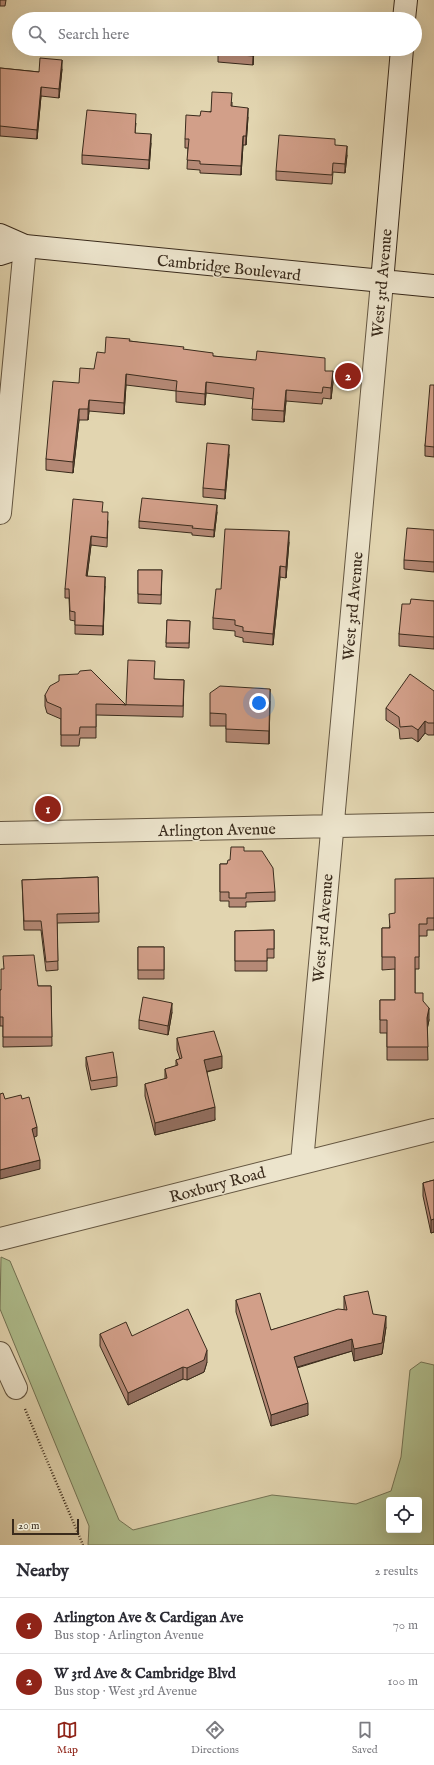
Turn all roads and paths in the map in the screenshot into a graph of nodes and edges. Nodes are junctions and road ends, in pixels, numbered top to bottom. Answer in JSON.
{"nodes":[{"id":1,"x":406,"y":0,"type":"edge"},
{"id":2,"x":405,"y":12,"type":"edge"},
{"id":3,"x":401,"y":56,"type":"edge"},
{"id":4,"x":0,"y":235,"type":"edge"},
{"id":5,"x":25,"y":246,"type":"junction"},
{"id":6,"x":0,"y":254,"type":"edge"},
{"id":7,"x":382,"y":282,"type":"junction"},
{"id":8,"x":434,"y":286,"type":"edge"},
{"id":9,"x":0,"y":513,"type":"edge"},
{"id":10,"x":434,"y":824,"type":"edge"},
{"id":11,"x":331,"y":826,"type":"junction"},
{"id":12,"x":0,"y":833,"type":"edge"},
{"id":13,"x":434,"y":1130,"type":"edge"},
{"id":14,"x":302,"y":1162,"type":"junction"},
{"id":15,"x":0,"y":1239,"type":"edge"},
{"id":16,"x":0,"y":1353,"type":"edge"},
{"id":17,"x":16,"y":1388,"type":"joint"},
{"id":18,"x":83,"y":1545,"type":"edge"}],
"edges":[{"from":1,"to":2,"type":"street"},
{"from":3,"to":7,"type":"street","name":"West 3rd Avenue"},
{"from":4,"to":5,"type":"street","name":"Cambridge Boulevard"},
{"from":5,"to":6,"type":"street","name":"Cambridge Boulevard"},
{"from":5,"to":7,"type":"street","name":"Cambridge Boulevard"},
{"from":5,"to":9,"type":"street"},
{"from":7,"to":8,"type":"street","name":"Cambridge Boulevard"},
{"from":7,"to":11,"type":"street","name":"West 3rd Avenue"},
{"from":10,"to":11,"type":"street","name":"Arlington Avenue"},
{"from":11,"to":12,"type":"street","name":"Arlington Avenue"},
{"from":11,"to":14,"type":"street","name":"West 3rd Avenue"},
{"from":13,"to":14,"type":"street","name":"Roxbury Road"},
{"from":14,"to":15,"type":"street","name":"Roxbury Road"},
{"from":16,"to":17,"type":"street"},
{"from":17,"to":18,"type":"path"}]}
